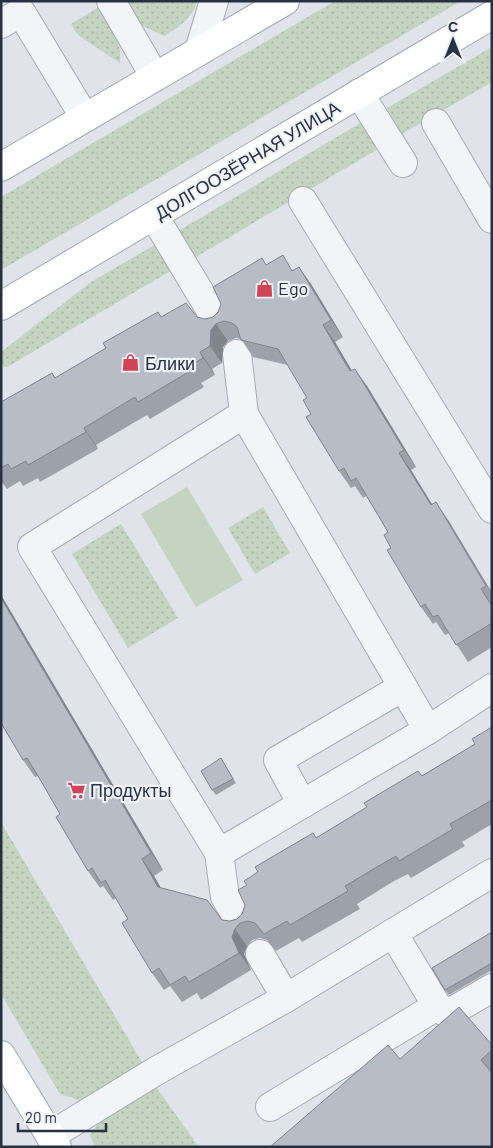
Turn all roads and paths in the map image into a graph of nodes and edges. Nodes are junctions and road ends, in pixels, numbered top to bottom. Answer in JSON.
{"nodes":[{"id":1,"x":111,"y":1,"type":"edge"},
{"id":2,"x":214,"y":1,"type":"edge"},
{"id":3,"x":285,"y":1,"type":"edge"},
{"id":4,"x":16,"y":12,"type":"edge"},
{"id":5,"x":492,"y":15,"type":"edge"},
{"id":6,"x":199,"y":51,"type":"junction"},
{"id":7,"x":155,"y":77,"type":"junction"},
{"id":8,"x":359,"y":93,"type":"junction"},
{"id":9,"x":84,"y":118,"type":"junction"},
{"id":10,"x":436,"y":123,"type":"dead end"},
{"id":11,"x":403,"y":163,"type":"dead end"},
{"id":12,"x":1,"y":167,"type":"edge"},
{"id":13,"x":303,"y":200,"type":"dead end"},
{"id":14,"x":154,"y":216,"type":"junction"},
{"id":15,"x":492,"y":219,"type":"edge"},
{"id":16,"x":1,"y":306,"type":"edge"},
{"id":17,"x":217,"y":321,"type":"edge"},
{"id":18,"x":237,"y":354,"type":"edge"},
{"id":19,"x":244,"y":414,"type":"junction"},
{"id":20,"x":492,"y":509,"type":"edge"},
{"id":21,"x":403,"y":687,"type":"junction"},
{"id":22,"x":492,"y":688,"type":"edge"},
{"id":23,"x":428,"y":730,"type":"junction"},
{"id":24,"x":302,"y":804,"type":"junction"},
{"id":25,"x":220,"y":853,"type":"junction"},
{"id":26,"x":492,"y":873,"type":"edge"},
{"id":27,"x":241,"y":923,"type":"edge"},
{"id":28,"x":393,"y":933,"type":"junction"},
{"id":29,"x":260,"y":954,"type":"edge"},
{"id":30,"x":492,"y":988,"type":"edge"},
{"id":31,"x":286,"y":998,"type":"junction"},
{"id":32,"x":437,"y":1006,"type":"junction"},
{"id":33,"x":1,"y":1055,"type":"edge"},
{"id":34,"x":270,"y":1107,"type":"dead end"},
{"id":35,"x":53,"y":1141,"type":"edge"}],
"edges":[{"from":1,"to":7,"type":"lane"},
{"from":2,"to":6,"type":"lane"},
{"from":3,"to":6,"type":"main road"},
{"from":4,"to":9,"type":"lane"},
{"from":5,"to":8,"type":"main road","name":"ДОЛГООЗЁРНАЯ УЛИЦА"},
{"from":6,"to":7,"type":"main road"},
{"from":7,"to":9,"type":"main road"},
{"from":8,"to":11,"type":"lane"},
{"from":8,"to":14,"type":"main road","name":"ДОЛГООЗЁРНАЯ УЛИЦА"},
{"from":9,"to":12,"type":"main road"},
{"from":10,"to":15,"type":"lane"},
{"from":13,"to":20,"type":"lane"},
{"from":14,"to":16,"type":"main road","name":"ДОЛГООЗЁРНАЯ УЛИЦА"},
{"from":14,"to":17,"type":"lane"},
{"from":18,"to":19,"type":"lane"},
{"from":19,"to":21,"type":"lane"},
{"from":19,"to":25,"type":"lane"},
{"from":21,"to":23,"type":"lane"},
{"from":21,"to":24,"type":"lane"},
{"from":22,"to":23,"type":"lane"},
{"from":23,"to":24,"type":"lane"},
{"from":24,"to":25,"type":"lane"},
{"from":25,"to":27,"type":"lane"},
{"from":26,"to":28,"type":"lane"},
{"from":28,"to":31,"type":"lane"},
{"from":28,"to":32,"type":"lane"},
{"from":29,"to":31,"type":"lane"},
{"from":30,"to":32,"type":"lane"},
{"from":31,"to":35,"type":"lane"},
{"from":32,"to":34,"type":"lane"},
{"from":33,"to":35,"type":"main road"}]}
